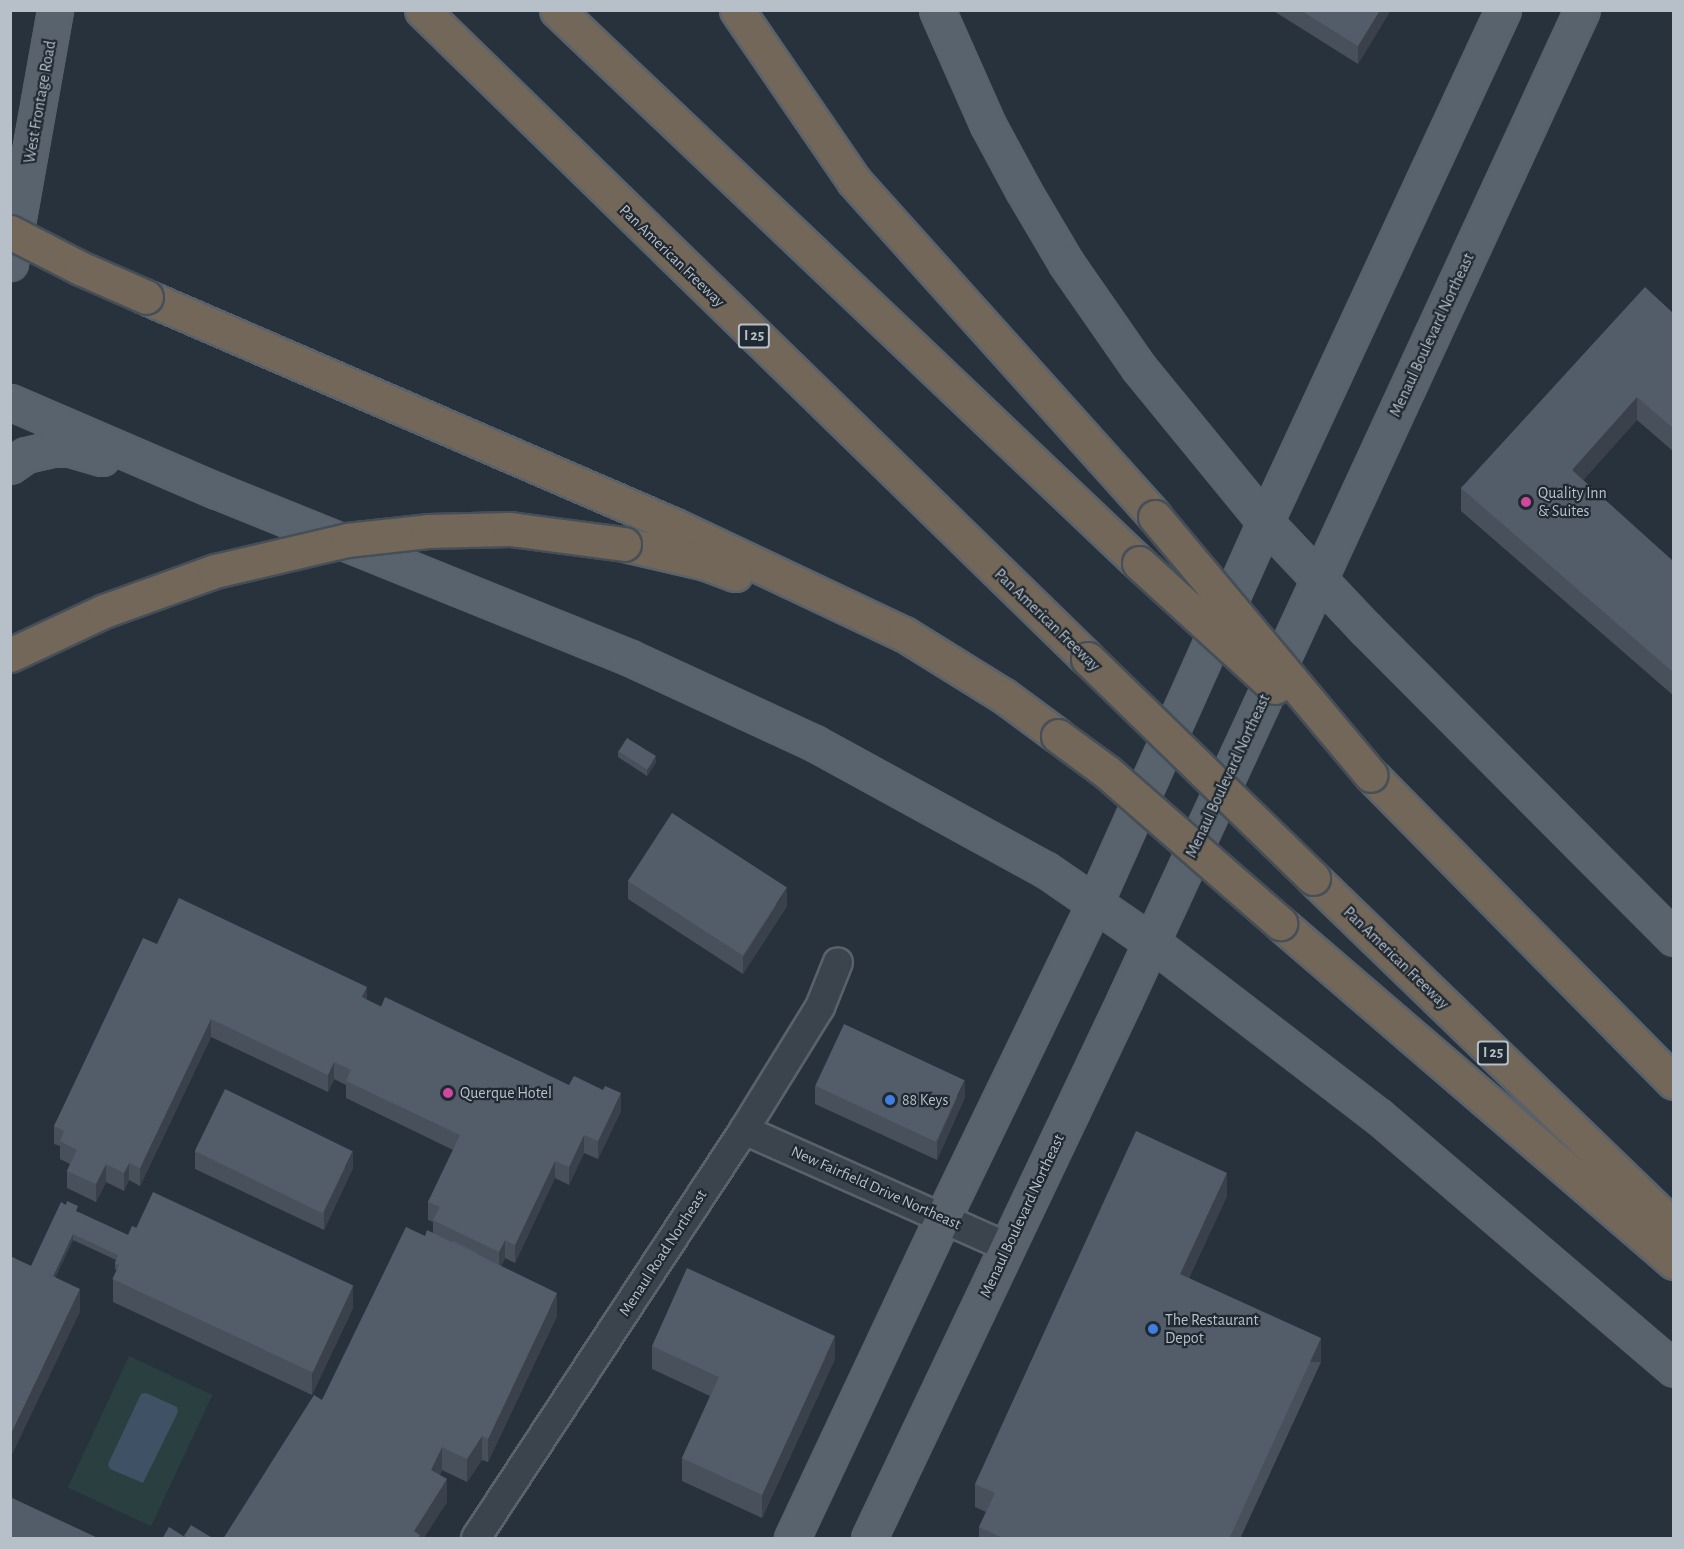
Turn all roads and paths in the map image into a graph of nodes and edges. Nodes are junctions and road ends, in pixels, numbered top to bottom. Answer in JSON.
{"nodes":[{"id":1,"x":55,"y":10,"type":"edge"},
{"id":2,"x":422,"y":10,"type":"edge"},
{"id":3,"x":557,"y":10,"type":"edge"},
{"id":4,"x":737,"y":10,"type":"edge"},
{"id":5,"x":937,"y":10,"type":"edge"},
{"id":6,"x":1503,"y":10,"type":"edge"},
{"id":7,"x":1582,"y":10,"type":"edge"},
{"id":8,"x":17,"y":206,"type":"edge"},
{"id":9,"x":10,"y":232,"type":"edge"},
{"id":10,"x":10,"y":263,"type":"edge"},
{"id":11,"x":10,"y":402,"type":"edge"},
{"id":12,"x":10,"y":466,"type":"edge"},
{"id":13,"x":217,"y":491,"type":"junction"},
{"id":14,"x":1265,"y":522,"type":"junction"},
{"id":15,"x":1320,"y":580,"type":"junction"},
{"id":16,"x":904,"y":634,"type":"junction"},
{"id":17,"x":10,"y":656,"type":"edge"},
{"id":18,"x":1371,"y":775,"type":"junction"},
{"id":19,"x":1095,"y":902,"type":"junction"},
{"id":20,"x":1674,"y":938,"type":"edge"},
{"id":21,"x":1151,"y":942,"type":"junction"},
{"id":22,"x":838,"y":962,"type":"dead end"},
{"id":23,"x":1674,"y":1082,"type":"edge"},
{"id":24,"x":744,"y":1130,"type":"junction"},
{"id":25,"x":943,"y":1217,"type":"junction"},
{"id":26,"x":1674,"y":1227,"type":"edge"},
{"id":27,"x":1007,"y":1247,"type":"junction"},
{"id":28,"x":1674,"y":1262,"type":"edge"},
{"id":29,"x":1674,"y":1370,"type":"edge"},
{"id":30,"x":476,"y":1539,"type":"edge"},
{"id":31,"x":792,"y":1539,"type":"edge"},
{"id":32,"x":869,"y":1539,"type":"edge"}],
"edges":[{"from":1,"to":8,"type":"main road","name":"West Frontage Road"},
{"from":2,"to":26,"type":"highway","name":"Pan American Freeway","number":"I 25","bridge":true},
{"from":3,"to":18,"type":"highway","bridge":true},
{"from":4,"to":18,"type":"highway","bridge":true},
{"from":5,"to":14,"type":"main road"},
{"from":6,"to":14,"type":"main road"},
{"from":7,"to":15,"type":"main road","name":"Menaul Boulevard Northeast"},
{"from":8,"to":10,"type":"main road","name":"West Frontage Road"},
{"from":9,"to":16,"type":"highway","bridge":true},
{"from":11,"to":13,"type":"main road"},
{"from":12,"to":13,"type":"main road"},
{"from":13,"to":19,"type":"main road"},
{"from":14,"to":15,"type":"main road"},
{"from":14,"to":19,"type":"main road"},
{"from":15,"to":20,"type":"main road"},
{"from":15,"to":21,"type":"main road","name":"Menaul Boulevard Northeast"},
{"from":16,"to":17,"type":"highway","bridge":true},
{"from":16,"to":28,"type":"highway","bridge":true},
{"from":18,"to":23,"type":"highway"},
{"from":19,"to":21,"type":"main road"},
{"from":19,"to":25,"type":"main road"},
{"from":21,"to":27,"type":"main road","name":"Menaul Boulevard Northeast"},
{"from":21,"to":29,"type":"main road"},
{"from":22,"to":24,"type":"street","name":"Menaul Road Northeast"},
{"from":24,"to":25,"type":"street","name":"New Fairfield Drive Northeast"},
{"from":24,"to":30,"type":"street","name":"Menaul Road Northeast"},
{"from":25,"to":27,"type":"street","name":"New Fairfield Drive Northeast"},
{"from":25,"to":31,"type":"main road"},
{"from":27,"to":32,"type":"main road","name":"Menaul Boulevard Northeast"}]}
